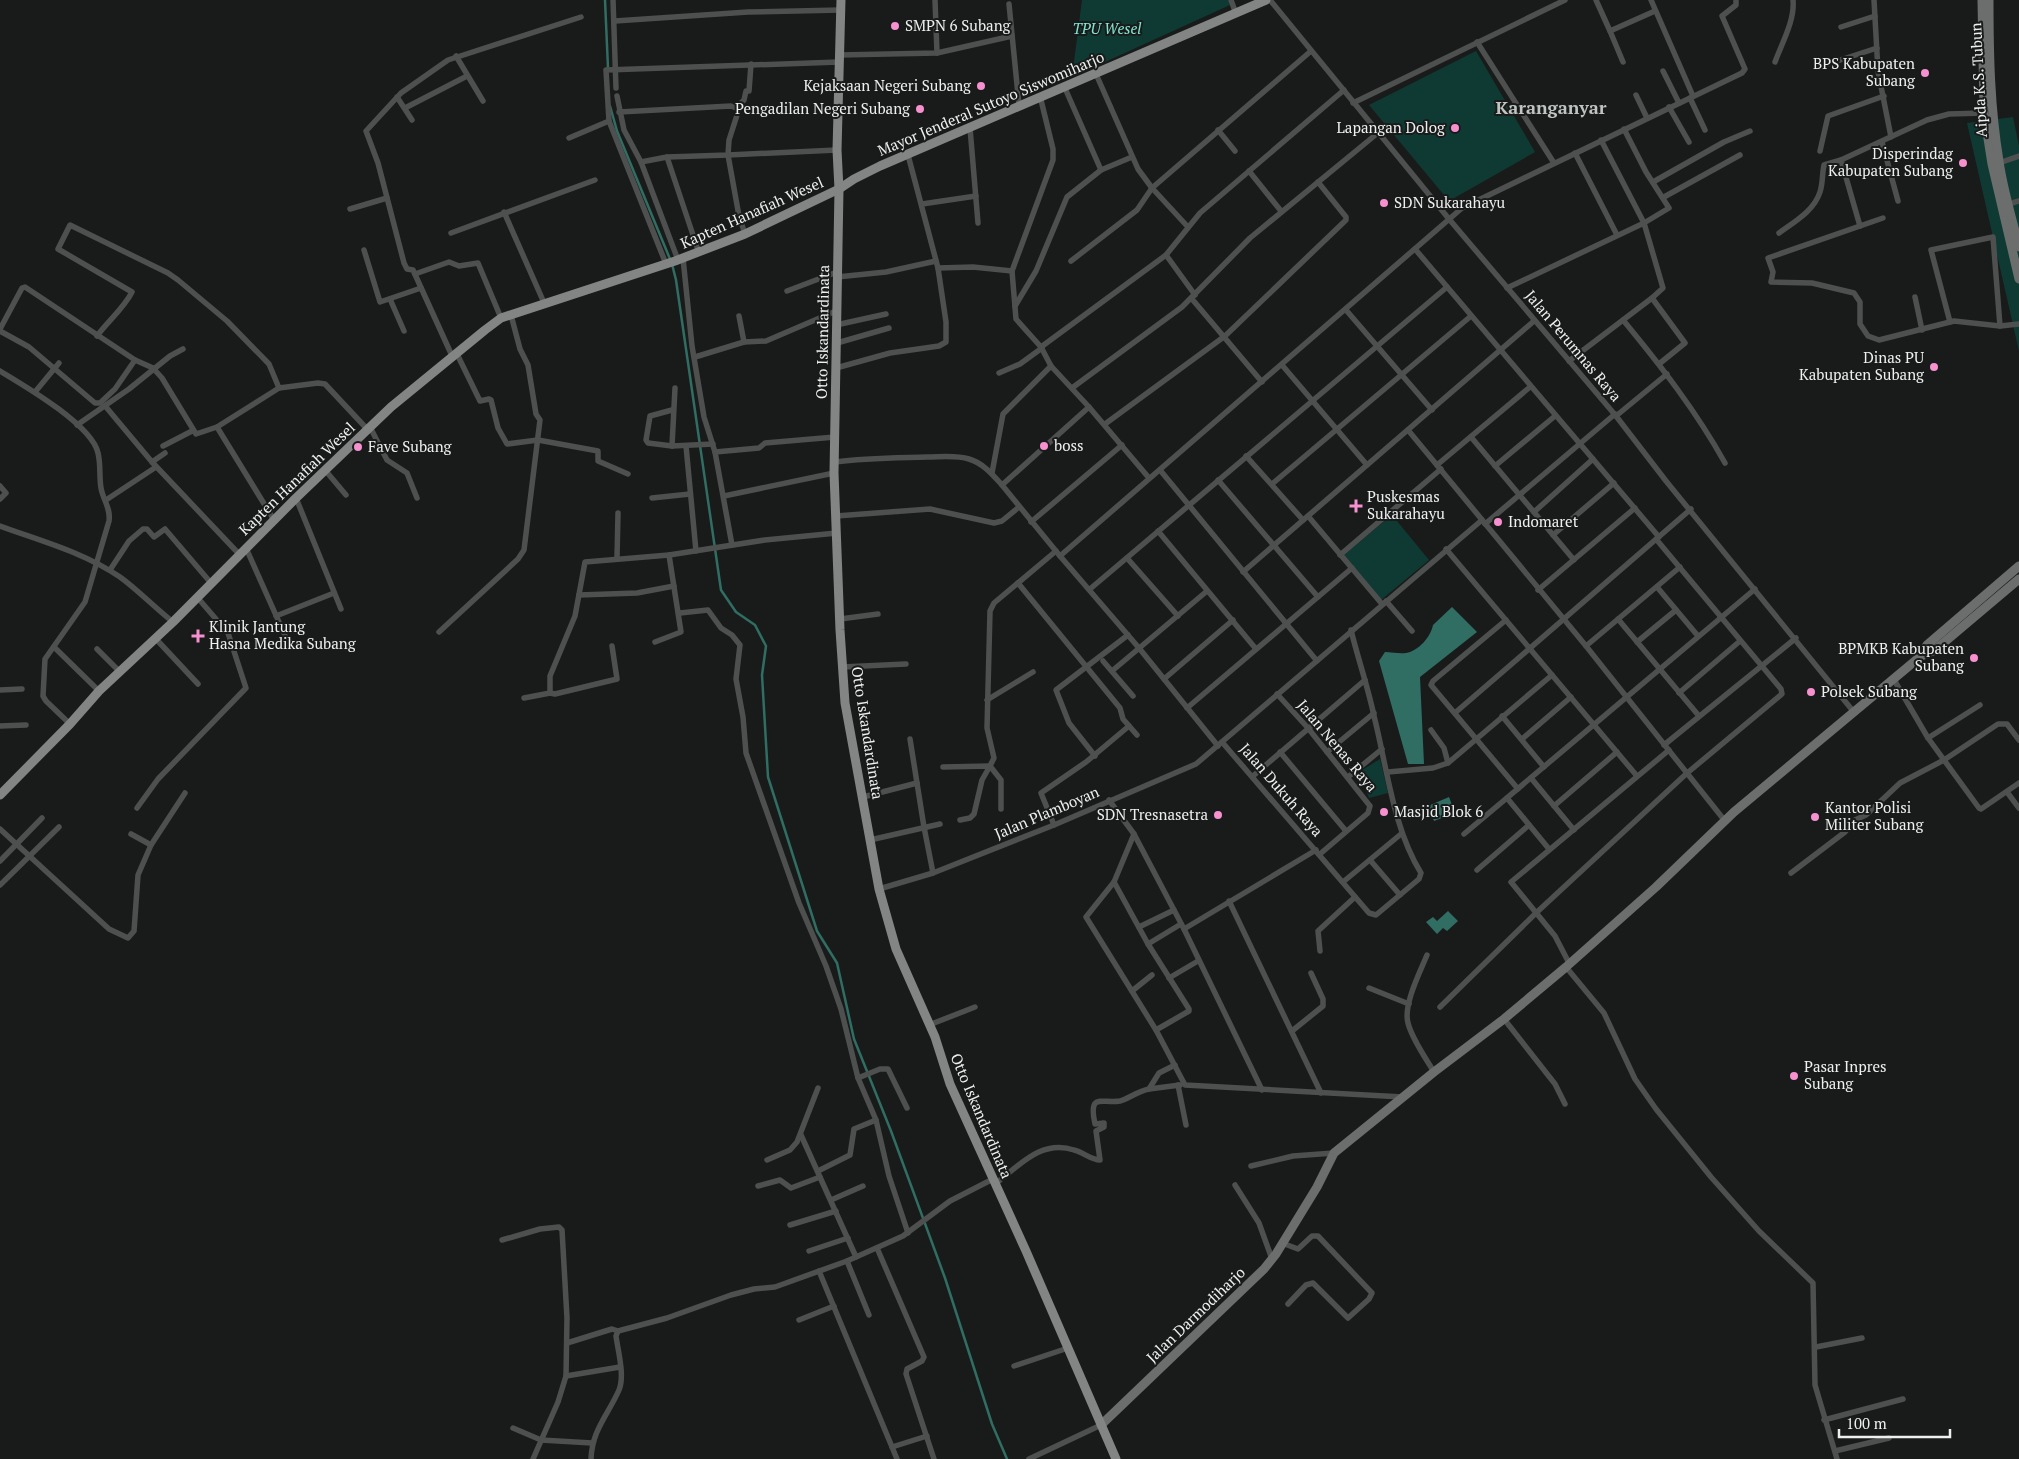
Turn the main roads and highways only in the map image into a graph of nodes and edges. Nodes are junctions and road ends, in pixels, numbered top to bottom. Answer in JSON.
{"nodes":[{"id":1,"x":841,"y":0,"type":"edge"},
{"id":2,"x":1268,"y":0,"type":"edge"},
{"id":3,"x":839,"y":190,"type":"junction"},
{"id":4,"x":0,"y":795,"type":"edge"},
{"id":5,"x":1116,"y":1459,"type":"edge"}],
"edges":[{"from":1,"to":3,"type":"main road","name":"Otto Iskandardinata"},
{"from":2,"to":3,"type":"main road","name":"Mayor Jenderal Sutoyo Siswomiharjo"},
{"from":3,"to":4,"type":"main road","name":"Kapten Hanafiah Wesel"},
{"from":3,"to":5,"type":"main road","name":"Otto Iskandardinata"}]}
